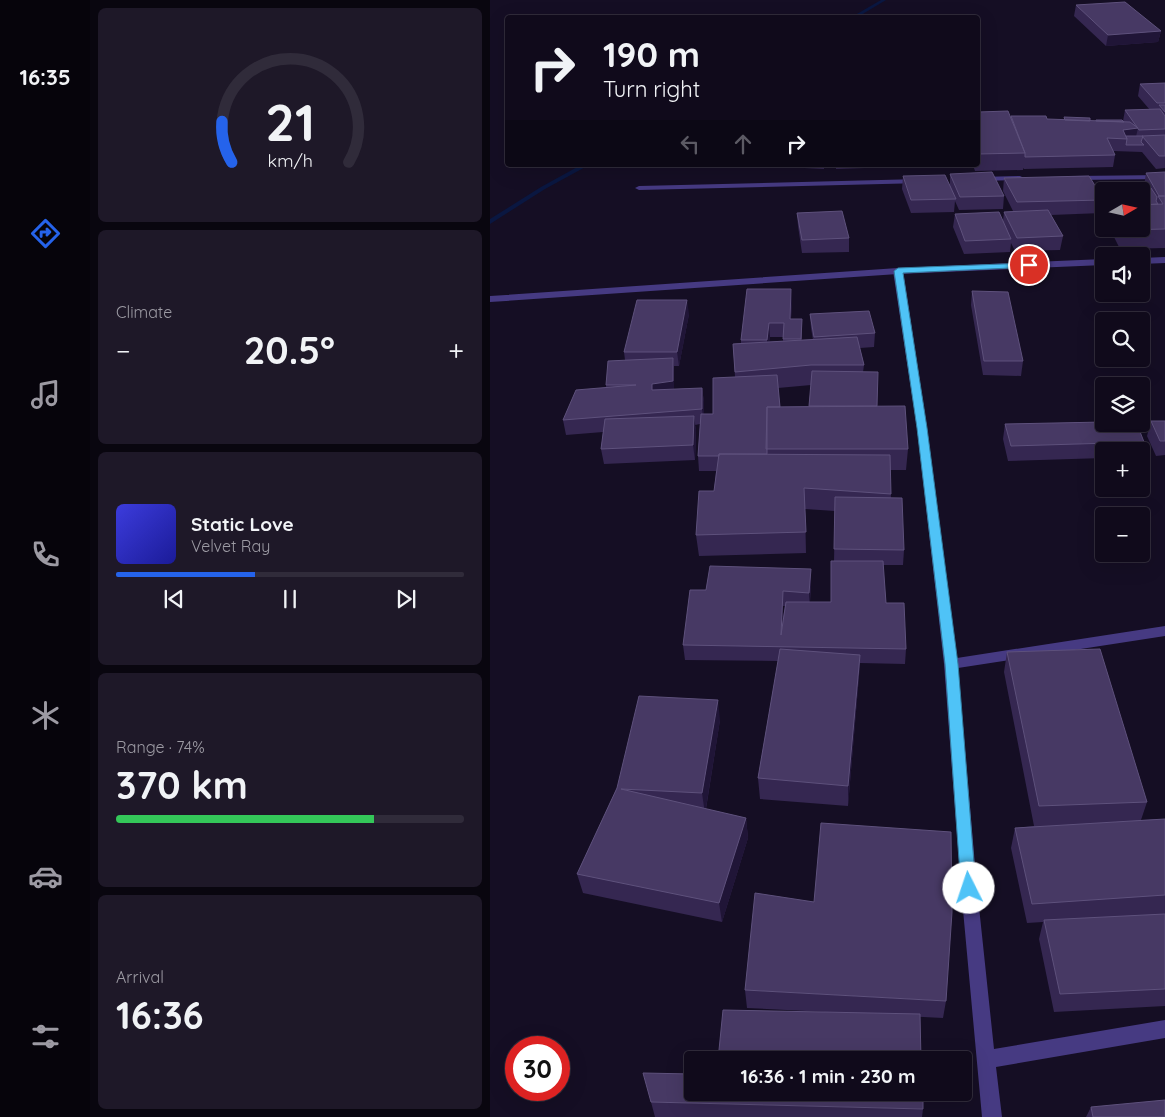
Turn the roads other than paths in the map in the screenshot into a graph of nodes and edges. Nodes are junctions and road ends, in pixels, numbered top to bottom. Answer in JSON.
{"nodes":[{"id":1,"x":1165,"y":177,"type":"edge"},
{"id":2,"x":1030,"y":178,"type":"edge"},
{"id":3,"x":1068,"y":178,"type":"edge"},
{"id":4,"x":932,"y":180,"type":"edge"},
{"id":5,"x":971,"y":180,"type":"edge"},
{"id":6,"x":639,"y":188,"type":"dead end"},
{"id":7,"x":1150,"y":260,"type":"edge"},
{"id":8,"x":1165,"y":260,"type":"edge"},
{"id":9,"x":1095,"y":262,"type":"edge"},
{"id":10,"x":898,"y":271,"type":"junction"},
{"id":11,"x":490,"y":299,"type":"edge"},
{"id":12,"x":1165,"y":631,"type":"edge"},
{"id":13,"x":951,"y":664,"type":"junction"},
{"id":14,"x":1165,"y":1029,"type":"edge"},
{"id":15,"x":986,"y":1060,"type":"junction"},
{"id":16,"x":992,"y":1117,"type":"edge"}],
"edges":[{"from":1,"to":3,"type":"street"},
{"from":2,"to":5,"type":"street"},
{"from":4,"to":6,"type":"street"},
{"from":7,"to":8,"type":"street"},
{"from":9,"to":10,"type":"street"},
{"from":10,"to":11,"type":"street"},
{"from":10,"to":13,"type":"street"},
{"from":12,"to":13,"type":"street"},
{"from":13,"to":15,"type":"street"},
{"from":14,"to":15,"type":"street"},
{"from":15,"to":16,"type":"street"}]}
